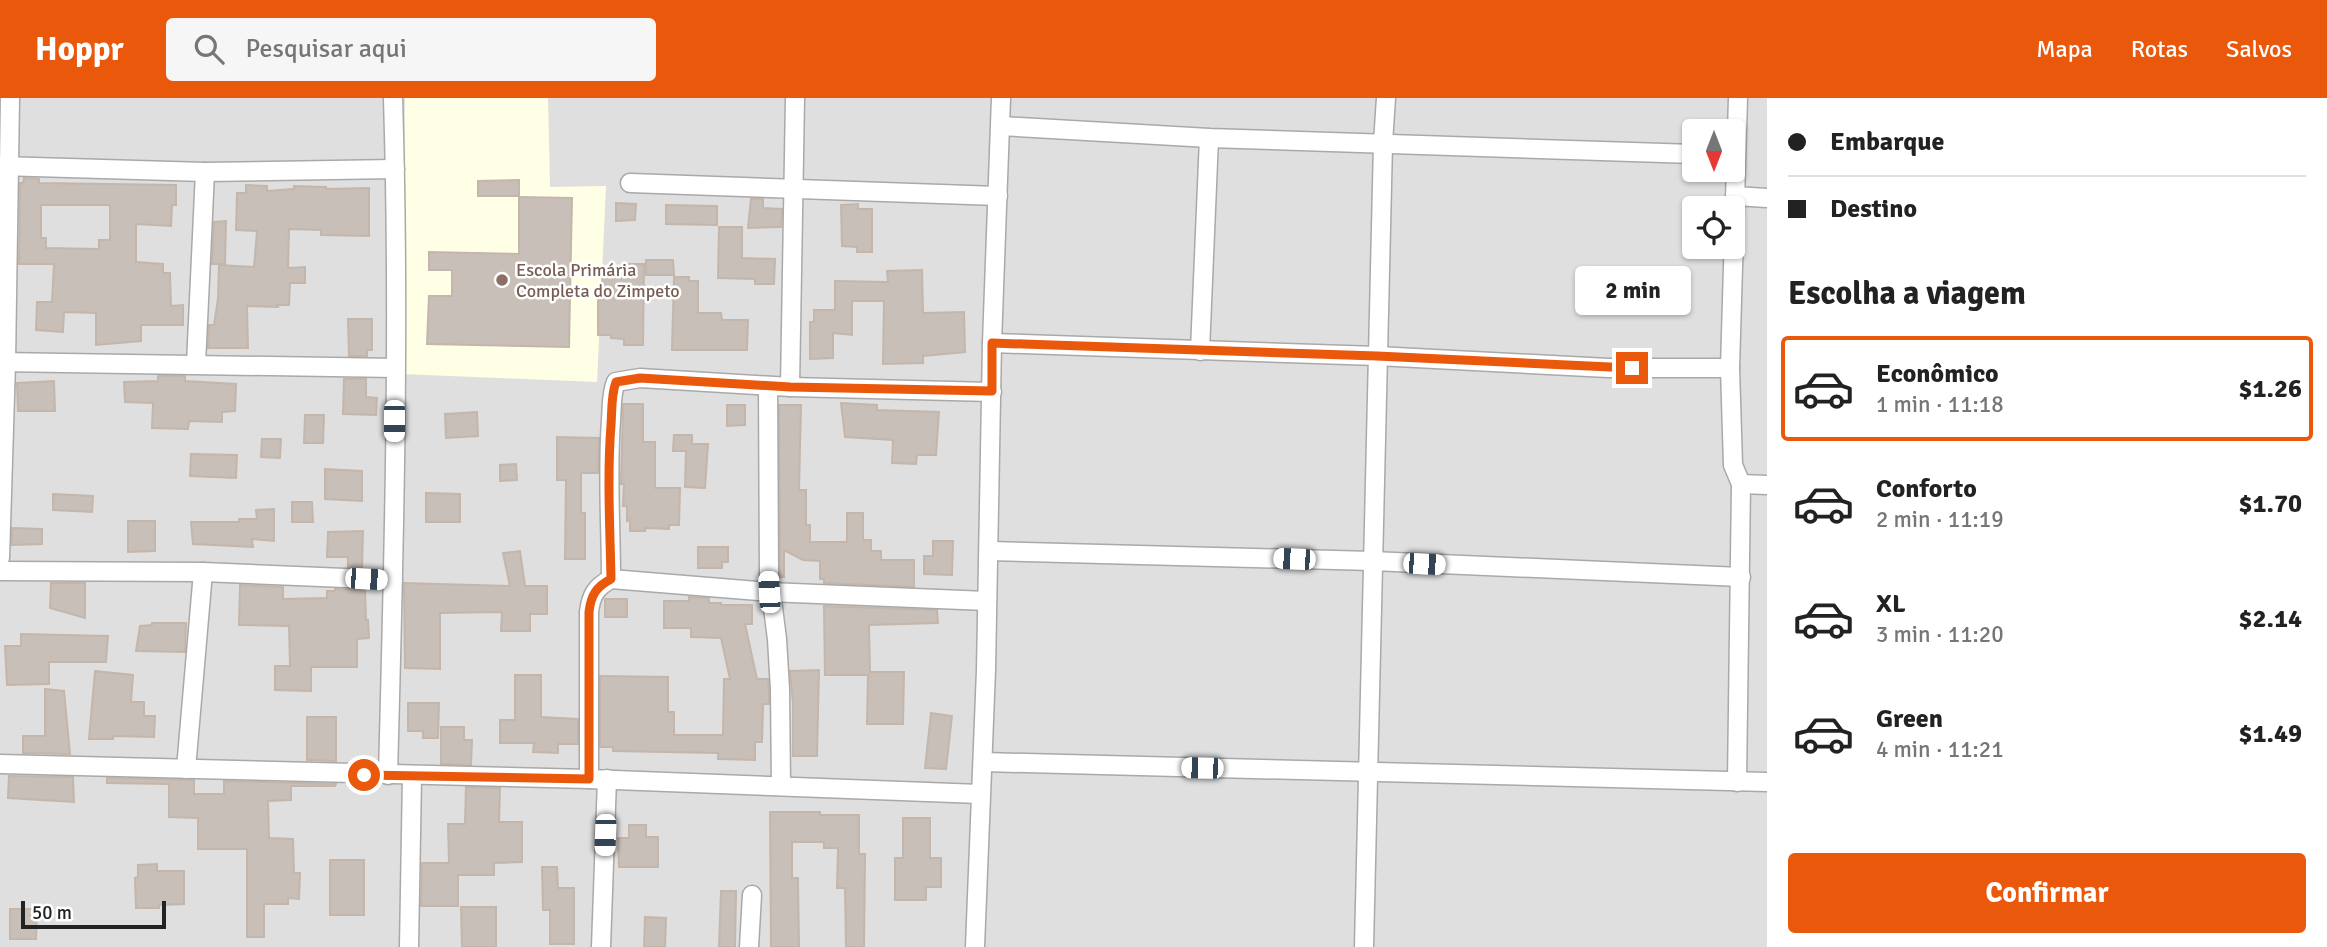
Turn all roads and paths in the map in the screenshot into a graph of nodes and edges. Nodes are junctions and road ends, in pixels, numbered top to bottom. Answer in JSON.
{"nodes":[{"id":1,"x":10,"y":98,"type":"edge"},
{"id":2,"x":393,"y":98,"type":"edge"},
{"id":3,"x":795,"y":98,"type":"edge"},
{"id":4,"x":1001,"y":98,"type":"edge"},
{"id":5,"x":1386,"y":98,"type":"edge"},
{"id":6,"x":1738,"y":98,"type":"edge"},
{"id":7,"x":1737,"y":119,"type":"edge"},
{"id":8,"x":1001,"y":126,"type":"junction"},
{"id":9,"x":1209,"y":138,"type":"junction"},
{"id":10,"x":1382,"y":143,"type":"junction"},
{"id":11,"x":1682,"y":154,"type":"edge"},
{"id":12,"x":5,"y":166,"type":"edge"},
{"id":13,"x":395,"y":169,"type":"junction"},
{"id":14,"x":205,"y":172,"type":"junction"},
{"id":15,"x":1735,"y":182,"type":"edge"},
{"id":16,"x":630,"y":183,"type":"dead end"},
{"id":17,"x":792,"y":190,"type":"junction"},
{"id":18,"x":998,"y":196,"type":"junction"},
{"id":19,"x":1735,"y":196,"type":"edge"},
{"id":20,"x":1745,"y":197,"type":"edge"},
{"id":21,"x":1767,"y":198,"type":"edge"},
{"id":22,"x":1733,"y":259,"type":"edge"},
{"id":23,"x":992,"y":343,"type":"junction"},
{"id":24,"x":1200,"y":351,"type":"junction"},
{"id":25,"x":1377,"y":356,"type":"junction"},
{"id":26,"x":3,"y":363,"type":"edge"},
{"id":27,"x":196,"y":364,"type":"junction"},
{"id":28,"x":395,"y":368,"type":"junction"},
{"id":29,"x":1730,"y":368,"type":"junction"},
{"id":30,"x":768,"y":386,"type":"junction"},
{"id":31,"x":790,"y":387,"type":"junction"},
{"id":32,"x":992,"y":391,"type":"junction"},
{"id":33,"x":1741,"y":484,"type":"junction"},
{"id":34,"x":1767,"y":485,"type":"edge"},
{"id":35,"x":989,"y":551,"type":"junction"},
{"id":36,"x":0,"y":558,"type":"edge"},
{"id":37,"x":1372,"y":561,"type":"junction"},
{"id":38,"x":0,"y":571,"type":"edge"},
{"id":39,"x":203,"y":572,"type":"junction"},
{"id":40,"x":1741,"y":577,"type":"junction"},
{"id":41,"x":611,"y":579,"type":"junction"},
{"id":42,"x":393,"y":580,"type":"junction"},
{"id":43,"x":769,"y":592,"type":"junction"},
{"id":44,"x":987,"y":601,"type":"junction"},
{"id":45,"x":983,"y":762,"type":"junction"},
{"id":46,"x":0,"y":764,"type":"edge"},
{"id":47,"x":187,"y":769,"type":"junction"},
{"id":48,"x":1367,"y":772,"type":"junction"},
{"id":49,"x":388,"y":775,"type":"junction"},
{"id":50,"x":412,"y":776,"type":"junction"},
{"id":51,"x":598,"y":779,"type":"junction"},
{"id":52,"x":1737,"y":782,"type":"junction"},
{"id":53,"x":1767,"y":782,"type":"edge"},
{"id":54,"x":781,"y":786,"type":"junction"},
{"id":55,"x":980,"y":794,"type":"junction"},
{"id":56,"x":752,"y":895,"type":"dead end"},
{"id":57,"x":409,"y":947,"type":"edge"},
{"id":58,"x":601,"y":947,"type":"edge"},
{"id":59,"x":749,"y":947,"type":"edge"},
{"id":60,"x":975,"y":947,"type":"edge"},
{"id":61,"x":1364,"y":947,"type":"edge"}],
"edges":[{"from":1,"to":12,"type":"street"},
{"from":2,"to":13,"type":"street"},
{"from":3,"to":17,"type":"street"},
{"from":4,"to":8,"type":"street"},
{"from":5,"to":10,"type":"street"},
{"from":6,"to":7,"type":"street"},
{"from":8,"to":9,"type":"street"},
{"from":8,"to":18,"type":"street"},
{"from":9,"to":10,"type":"street"},
{"from":9,"to":24,"type":"street"},
{"from":10,"to":11,"type":"street"},
{"from":10,"to":25,"type":"street"},
{"from":12,"to":14,"type":"street"},
{"from":12,"to":26,"type":"street"},
{"from":13,"to":14,"type":"street"},
{"from":13,"to":28,"type":"street"},
{"from":14,"to":27,"type":"street"},
{"from":15,"to":19,"type":"street"},
{"from":16,"to":17,"type":"street"},
{"from":17,"to":18,"type":"street"},
{"from":17,"to":31,"type":"street"},
{"from":18,"to":23,"type":"street"},
{"from":20,"to":21,"type":"street"},
{"from":22,"to":29,"type":"street"},
{"from":23,"to":24,"type":"street"},
{"from":23,"to":32,"type":"street"},
{"from":24,"to":25,"type":"street"},
{"from":25,"to":29,"type":"street"},
{"from":25,"to":37,"type":"street"},
{"from":26,"to":27,"type":"street"},
{"from":26,"to":36,"type":"street"},
{"from":27,"to":28,"type":"street"},
{"from":28,"to":42,"type":"street"},
{"from":29,"to":33,"type":"street"},
{"from":30,"to":31,"type":"street"},
{"from":30,"to":41,"type":"street"},
{"from":30,"to":43,"type":"street"},
{"from":31,"to":32,"type":"street"},
{"from":32,"to":35,"type":"street"},
{"from":33,"to":34,"type":"street"},
{"from":33,"to":40,"type":"street"},
{"from":35,"to":37,"type":"street"},
{"from":35,"to":44,"type":"street"},
{"from":37,"to":40,"type":"street"},
{"from":37,"to":48,"type":"street"},
{"from":38,"to":39,"type":"street"},
{"from":39,"to":42,"type":"street"},
{"from":39,"to":47,"type":"street"},
{"from":40,"to":52,"type":"street"},
{"from":41,"to":43,"type":"street"},
{"from":41,"to":51,"type":"street"},
{"from":42,"to":49,"type":"street"},
{"from":43,"to":44,"type":"street"},
{"from":43,"to":54,"type":"street"},
{"from":44,"to":45,"type":"street"},
{"from":45,"to":48,"type":"street"},
{"from":45,"to":55,"type":"street"},
{"from":46,"to":47,"type":"street"},
{"from":47,"to":49,"type":"street"},
{"from":48,"to":52,"type":"street"},
{"from":48,"to":61,"type":"street"},
{"from":49,"to":50,"type":"street"},
{"from":50,"to":51,"type":"street"},
{"from":50,"to":57,"type":"street"},
{"from":51,"to":54,"type":"street"},
{"from":51,"to":58,"type":"street"},
{"from":52,"to":53,"type":"street"},
{"from":54,"to":55,"type":"street"},
{"from":55,"to":60,"type":"street"},
{"from":56,"to":59,"type":"street"}]}
